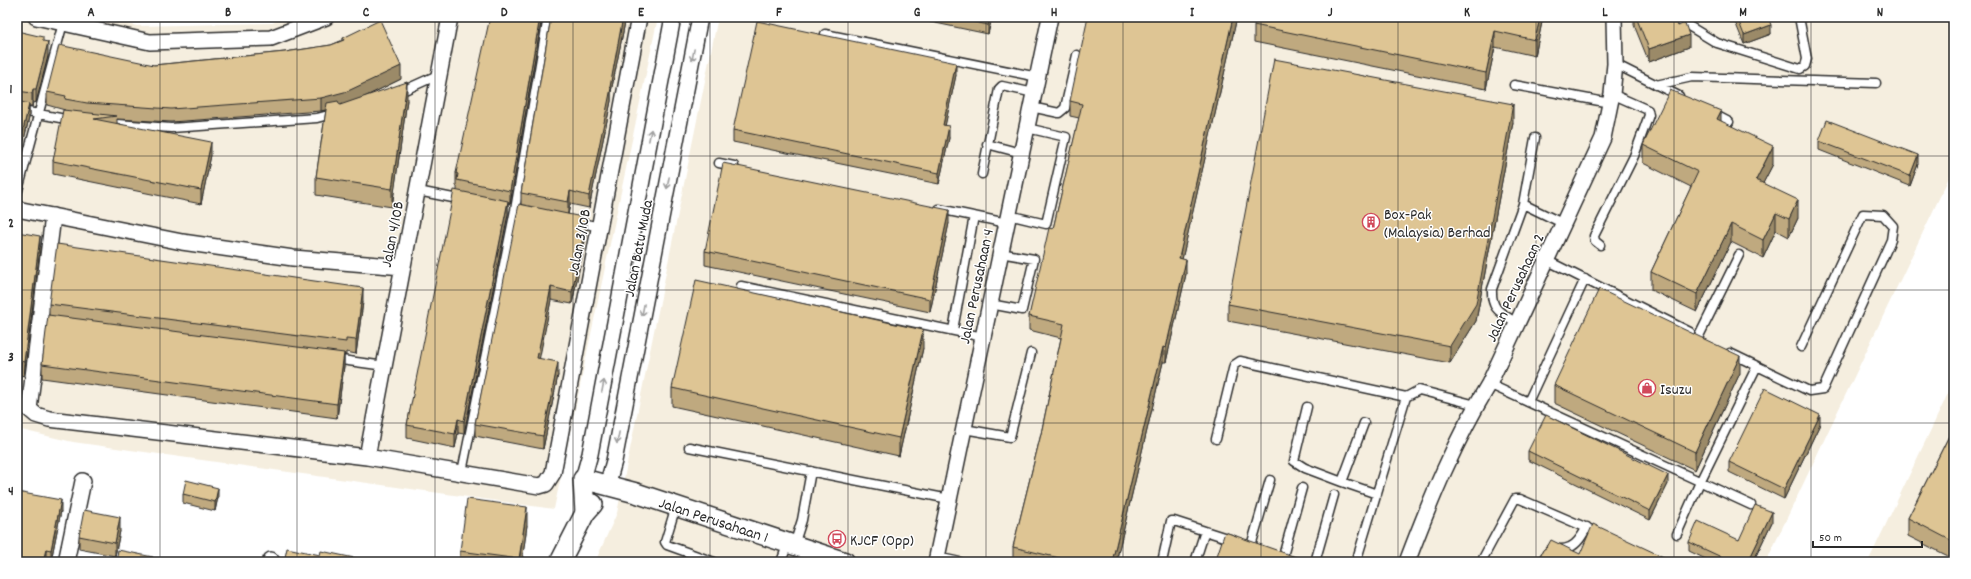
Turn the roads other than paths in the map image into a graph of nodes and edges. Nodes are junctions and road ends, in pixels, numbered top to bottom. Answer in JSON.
{"nodes":[{"id":1,"x":36,"y":17,"type":"edge"},
{"id":2,"x":326,"y":17,"type":"edge"},
{"id":3,"x":450,"y":17,"type":"edge"},
{"id":4,"x":548,"y":17,"type":"edge"},
{"id":5,"x":639,"y":17,"type":"edge"},
{"id":6,"x":673,"y":17,"type":"edge"},
{"id":7,"x":700,"y":17,"type":"edge"},
{"id":8,"x":1050,"y":17,"type":"edge"},
{"id":9,"x":1614,"y":17,"type":"edge"},
{"id":10,"x":1674,"y":17,"type":"edge"},
{"id":11,"x":1799,"y":17,"type":"edge"},
{"id":12,"x":63,"y":24,"type":"junction"},
{"id":13,"x":825,"y":34,"type":"edge"},
{"id":14,"x":1077,"y":55,"type":"dead end"},
{"id":15,"x":1615,"y":64,"type":"junction"},
{"id":16,"x":440,"y":74,"type":"junction"},
{"id":17,"x":1038,"y":77,"type":"junction"},
{"id":18,"x":1876,"y":83,"type":"dead end"},
{"id":19,"x":1514,"y":85,"type":"dead end"},
{"id":20,"x":1656,"y":85,"type":"junction"},
{"id":21,"x":391,"y":96,"type":"edge"},
{"id":22,"x":1611,"y":99,"type":"junction"},
{"id":23,"x":1033,"y":100,"type":"junction"},
{"id":24,"x":1687,"y":100,"type":"edge"},
{"id":25,"x":1701,"y":108,"type":"edge"},
{"id":26,"x":17,"y":110,"type":"edge"},
{"id":27,"x":347,"y":110,"type":"edge"},
{"id":28,"x":39,"y":114,"type":"junction"},
{"id":29,"x":78,"y":121,"type":"edge"},
{"id":30,"x":1730,"y":122,"type":"dead end"},
{"id":31,"x":109,"y":124,"type":"edge"},
{"id":32,"x":1027,"y":128,"type":"junction"},
{"id":33,"x":1535,"y":138,"type":"dead end"},
{"id":34,"x":987,"y":144,"type":"junction"},
{"id":35,"x":1022,"y":153,"type":"junction"},
{"id":36,"x":719,"y":163,"type":"dead end"},
{"id":37,"x":742,"y":168,"type":"edge"},
{"id":38,"x":982,"y":174,"type":"dead end"},
{"id":39,"x":418,"y":191,"type":"junction"},
{"id":40,"x":17,"y":194,"type":"edge"},
{"id":41,"x":470,"y":201,"type":"edge"},
{"id":42,"x":1524,"y":204,"type":"junction"},
{"id":43,"x":927,"y":206,"type":"edge"},
{"id":44,"x":17,"y":209,"type":"edge"},
{"id":45,"x":54,"y":216,"type":"junction"},
{"id":46,"x":974,"y":216,"type":"junction"},
{"id":47,"x":1008,"y":219,"type":"junction"},
{"id":48,"x":569,"y":220,"type":"edge"},
{"id":49,"x":1562,"y":224,"type":"junction"},
{"id":50,"x":600,"y":227,"type":"junction"},
{"id":51,"x":1600,"y":245,"type":"dead end"},
{"id":52,"x":1000,"y":253,"type":"junction"},
{"id":53,"x":1739,"y":255,"type":"dead end"},
{"id":54,"x":1546,"y":260,"type":"junction"},
{"id":55,"x":403,"y":267,"type":"junction"},
{"id":56,"x":1585,"y":279,"type":"junction"},
{"id":57,"x":740,"y":286,"type":"dead end"},
{"id":58,"x":990,"y":304,"type":"junction"},
{"id":59,"x":1517,"y":323,"type":"junction"},
{"id":60,"x":952,"y":330,"type":"junction"},
{"id":61,"x":983,"y":337,"type":"junction"},
{"id":62,"x":1801,"y":348,"type":"dead end"},
{"id":63,"x":1724,"y":350,"type":"edge"},
{"id":64,"x":1031,"y":353,"type":"dead end"},
{"id":65,"x":322,"y":358,"type":"edge"},
{"id":66,"x":385,"y":366,"type":"junction"},
{"id":67,"x":1756,"y":366,"type":"junction"},
{"id":68,"x":1489,"y":384,"type":"junction"},
{"id":69,"x":1406,"y":397,"type":"junction"},
{"id":70,"x":1528,"y":402,"type":"junction"},
{"id":71,"x":1476,"y":405,"type":"junction"},
{"id":72,"x":1307,"y":407,"type":"dead end"},
{"id":73,"x":23,"y":409,"type":"edge"},
{"id":74,"x":1364,"y":423,"type":"dead end"},
{"id":75,"x":964,"y":429,"type":"junction"},
{"id":76,"x":1216,"y":439,"type":"dead end"},
{"id":77,"x":689,"y":446,"type":"dead end"},
{"id":78,"x":367,"y":457,"type":"junction"},
{"id":79,"x":811,"y":471,"type":"junction"},
{"id":80,"x":462,"y":472,"type":"junction"},
{"id":81,"x":583,"y":479,"type":"junction"},
{"id":82,"x":1270,"y":480,"type":"dead end"},
{"id":83,"x":83,"y":481,"type":"dead end"},
{"id":84,"x":1342,"y":482,"type":"junction"},
{"id":85,"x":1700,"y":482,"type":"junction"},
{"id":86,"x":607,"y":486,"type":"junction"},
{"id":87,"x":1302,"y":488,"type":"dead end"},
{"id":88,"x":1377,"y":494,"type":"junction"},
{"id":89,"x":1334,"y":495,"type":"dead end"},
{"id":90,"x":949,"y":499,"type":"junction"},
{"id":91,"x":1751,"y":505,"type":"dead end"},
{"id":92,"x":676,"y":506,"type":"junction"},
{"id":93,"x":585,"y":513,"type":"junction"},
{"id":94,"x":1587,"y":528,"type":"junction"},
{"id":95,"x":1205,"y":532,"type":"junction"},
{"id":96,"x":1677,"y":534,"type":"dead end"},
{"id":97,"x":1607,"y":536,"type":"edge"},
{"id":98,"x":791,"y":544,"type":"junction"},
{"id":99,"x":1283,"y":556,"type":"edge"},
{"id":100,"x":936,"y":559,"type":"edge"},
{"id":101,"x":66,"y":562,"type":"edge"},
{"id":102,"x":560,"y":562,"type":"edge"},
{"id":103,"x":714,"y":562,"type":"edge"},
{"id":104,"x":782,"y":562,"type":"edge"},
{"id":105,"x":845,"y":562,"type":"edge"},
{"id":106,"x":960,"y":562,"type":"edge"},
{"id":107,"x":1162,"y":562,"type":"edge"},
{"id":108,"x":1195,"y":562,"type":"edge"},
{"id":109,"x":1315,"y":562,"type":"edge"},
{"id":110,"x":1356,"y":562,"type":"edge"},
{"id":111,"x":1407,"y":562,"type":"edge"},
{"id":112,"x":1482,"y":562,"type":"edge"},
{"id":113,"x":1542,"y":562,"type":"edge"}],
"edges":[{"from":1,"to":12,"type":"street"},
{"from":2,"to":12,"type":"street"},
{"from":3,"to":16,"type":"street","name":"Jalan 4/10B"},
{"from":4,"to":80,"type":"lane"},
{"from":5,"to":50,"type":"street","name":"Jalan 3/10B"},
{"from":81,"to":6,"type":"street","name":"Jalan Batu Muda","one_way":true},
{"from":7,"to":86,"type":"street","name":"Jalan Batu Muda","one_way":true},
{"from":8,"to":17,"type":"street","name":"Jalan Perusahaan 4"},
{"from":9,"to":15,"type":"street","name":"Jalan Perusahaan 2"},
{"from":10,"to":11,"type":"lane"},
{"from":12,"to":28,"type":"lane"},
{"from":13,"to":17,"type":"lane"},
{"from":14,"to":23,"type":"lane"},
{"from":15,"to":20,"type":"lane"},
{"from":15,"to":22,"type":"street","name":"Jalan Perusahaan 2"},
{"from":16,"to":21,"type":"lane"},
{"from":16,"to":39,"type":"street","name":"Jalan 4/10B"},
{"from":17,"to":23,"type":"street","name":"Jalan Perusahaan 4"},
{"from":18,"to":20,"type":"lane"},
{"from":19,"to":22,"type":"lane"},
{"from":20,"to":24,"type":"lane"},
{"from":22,"to":49,"type":"street","name":"Jalan Perusahaan 2"},
{"from":22,"to":51,"type":"lane"},
{"from":23,"to":32,"type":"street","name":"Jalan Perusahaan 4"},
{"from":23,"to":34,"type":"lane"},
{"from":25,"to":30,"type":"lane"},
{"from":26,"to":28,"type":"lane"},
{"from":27,"to":31,"type":"lane"},
{"from":28,"to":29,"type":"lane"},
{"from":28,"to":40,"type":"lane"},
{"from":32,"to":35,"type":"street","name":"Jalan Perusahaan 4"},
{"from":32,"to":47,"type":"lane"},
{"from":33,"to":42,"type":"lane"},
{"from":34,"to":35,"type":"lane"},
{"from":34,"to":38,"type":"lane"},
{"from":35,"to":47,"type":"street","name":"Jalan Perusahaan 4"},
{"from":36,"to":37,"type":"lane"},
{"from":39,"to":41,"type":"lane"},
{"from":39,"to":55,"type":"street","name":"Jalan 4/10B"},
{"from":42,"to":49,"type":"lane"},
{"from":42,"to":59,"type":"lane"},
{"from":43,"to":46,"type":"lane"},
{"from":44,"to":45,"type":"street"},
{"from":45,"to":55,"type":"street"},
{"from":45,"to":73,"type":"street"},
{"from":46,"to":47,"type":"lane"},
{"from":46,"to":60,"type":"lane"},
{"from":47,"to":52,"type":"street","name":"Jalan Perusahaan 4"},
{"from":48,"to":50,"type":"lane"},
{"from":49,"to":54,"type":"street","name":"Jalan Perusahaan 2"},
{"from":50,"to":80,"type":"street","name":"Jalan 3/10B"},
{"from":52,"to":58,"type":"street","name":"Jalan Perusahaan 4"},
{"from":52,"to":58,"type":"lane"},
{"from":53,"to":56,"type":"lane"},
{"from":54,"to":56,"type":"lane"},
{"from":54,"to":59,"type":"street","name":"Jalan Perusahaan 2"},
{"from":55,"to":66,"type":"street","name":"Jalan 4/10B"},
{"from":56,"to":70,"type":"lane"},
{"from":57,"to":60,"type":"lane"},
{"from":58,"to":61,"type":"street","name":"Jalan Perusahaan 4"},
{"from":59,"to":68,"type":"street","name":"Jalan Perusahaan 2"},
{"from":60,"to":61,"type":"lane"},
{"from":61,"to":75,"type":"street","name":"Jalan Perusahaan 4"},
{"from":62,"to":67,"type":"lane"},
{"from":63,"to":67,"type":"lane"},
{"from":64,"to":75,"type":"lane"},
{"from":65,"to":66,"type":"lane"},
{"from":66,"to":78,"type":"street","name":"Jalan 4/10B"},
{"from":67,"to":85,"type":"lane"},
{"from":68,"to":70,"type":"lane"},
{"from":68,"to":71,"type":"street","name":"Jalan Perusahaan 2"},
{"from":69,"to":71,"type":"lane"},
{"from":69,"to":76,"type":"lane"},
{"from":69,"to":88,"type":"lane"},
{"from":70,"to":85,"type":"lane"},
{"from":71,"to":111,"type":"street","name":"Jalan Perusahaan 2"},
{"from":72,"to":84,"type":"lane"},
{"from":73,"to":78,"type":"street"},
{"from":74,"to":84,"type":"lane"},
{"from":75,"to":90,"type":"street","name":"Jalan Perusahaan 4"},
{"from":77,"to":79,"type":"lane"},
{"from":78,"to":80,"type":"street"},
{"from":79,"to":90,"type":"lane"},
{"from":79,"to":98,"type":"lane"},
{"from":81,"to":86,"type":"street","name":"Jalan Perusahaan 1"},
{"from":81,"to":93,"type":"street"},
{"from":82,"to":95,"type":"lane"},
{"from":83,"to":101,"type":"street"},
{"from":84,"to":88,"type":"lane"},
{"from":85,"to":91,"type":"lane"},
{"from":85,"to":96,"type":"lane"},
{"from":86,"to":92,"type":"street","name":"Jalan Perusahaan 1"},
{"from":86,"to":93,"type":"street"},
{"from":87,"to":99,"type":"lane"},
{"from":88,"to":110,"type":"lane"},
{"from":89,"to":109,"type":"lane"},
{"from":90,"to":100,"type":"street","name":"Jalan Perusahaan 4"},
{"from":92,"to":98,"type":"street","name":"Jalan Perusahaan 1"},
{"from":92,"to":103,"type":"lane"},
{"from":93,"to":102,"type":"street"},
{"from":94,"to":97,"type":"lane"},
{"from":94,"to":112,"type":"lane"},
{"from":94,"to":113,"type":"lane"},
{"from":95,"to":107,"type":"lane"},
{"from":95,"to":108,"type":"lane"},
{"from":98,"to":104,"type":"lane"},
{"from":98,"to":105,"type":"street","name":"Jalan Perusahaan 1"},
{"from":100,"to":106,"type":"lane"}]}
